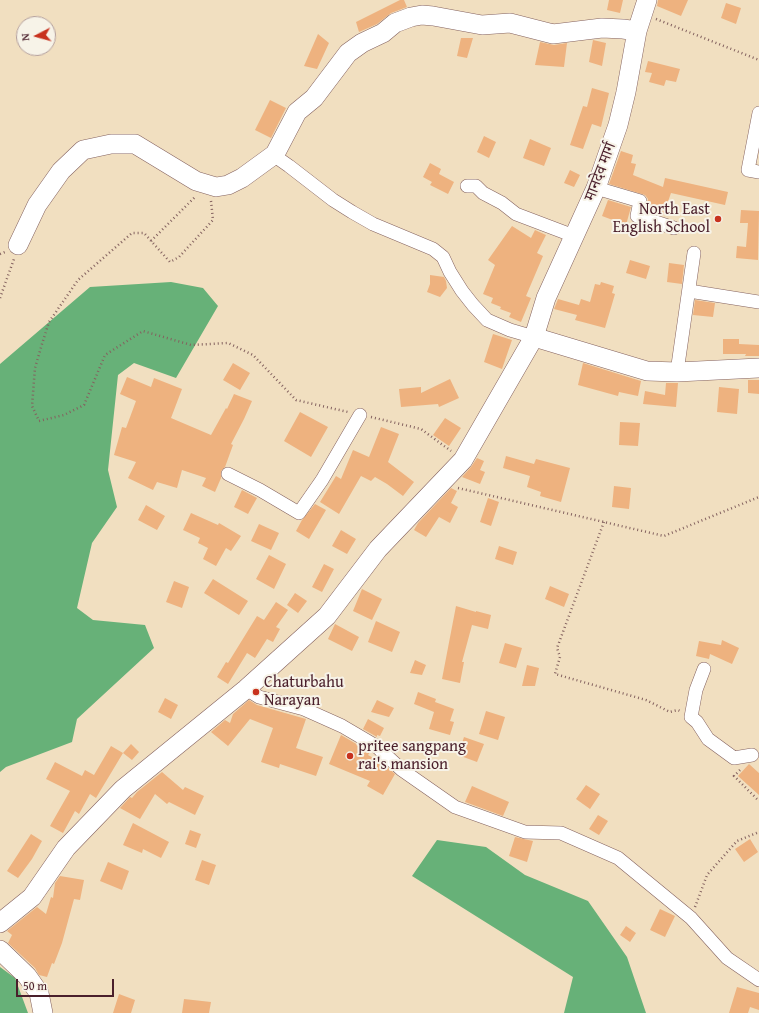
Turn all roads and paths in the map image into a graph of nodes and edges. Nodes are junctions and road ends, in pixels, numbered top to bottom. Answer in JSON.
{"nodes":[{"id":1,"x":642,"y":15,"type":"edge"},
{"id":2,"x":759,"y":60,"type":"edge"},
{"id":3,"x":759,"y":113,"type":"edge"},
{"id":4,"x":275,"y":154,"type":"junction"},
{"id":5,"x":759,"y":172,"type":"edge"},
{"id":6,"x":212,"y":185,"type":"junction"},
{"id":7,"x":467,"y":186,"type":"dead end"},
{"id":8,"x":596,"y":188,"type":"junction"},
{"id":9,"x":674,"y":228,"type":"dead end"},
{"id":10,"x":574,"y":236,"type":"junction"},
{"id":11,"x":151,"y":241,"type":"junction"},
{"id":12,"x":18,"y":245,"type":"joint"},
{"id":13,"x":694,"y":253,"type":"dead end"},
{"id":14,"x":689,"y":291,"type":"junction"},
{"id":15,"x":0,"y":298,"type":"edge"},
{"id":16,"x":759,"y":302,"type":"edge"},
{"id":17,"x":534,"y":337,"type":"junction"},
{"id":18,"x":759,"y":368,"type":"edge"},
{"id":19,"x":677,"y":372,"type":"junction"},
{"id":20,"x":360,"y":415,"type":"junction"},
{"id":21,"x":463,"y":460,"type":"junction"},
{"id":22,"x":228,"y":474,"type":"dead end"},
{"id":23,"x":440,"y":483,"type":"junction"},
{"id":24,"x":759,"y":497,"type":"edge"},
{"id":25,"x":604,"y":522,"type":"junction"},
{"id":26,"x":704,"y":669,"type":"dead end"},
{"id":27,"x":246,"y":689,"type":"junction"},
{"id":28,"x":691,"y":717,"type":"junction"},
{"id":29,"x":752,"y":755,"type":"joint"},
{"id":30,"x":759,"y":801,"type":"edge"},
{"id":31,"x":759,"y":832,"type":"edge"},
{"id":32,"x":691,"y":918,"type":"junction"},
{"id":33,"x":0,"y":923,"type":"edge"},
{"id":34,"x":0,"y":950,"type":"edge"},
{"id":35,"x":759,"y":980,"type":"edge"},
{"id":36,"x":43,"y":1013,"type":"edge"}],
"edges":[{"from":1,"to":2,"type":"path"},
{"from":1,"to":4,"type":"main road"},
{"from":1,"to":8,"type":"main road","name":"मानदेव मार्ग"},
{"from":3,"to":5,"type":"street"},
{"from":4,"to":6,"type":"main road"},
{"from":4,"to":17,"type":"street"},
{"from":6,"to":11,"type":"path"},
{"from":6,"to":11,"type":"path"},
{"from":6,"to":12,"type":"main road"},
{"from":7,"to":10,"type":"street"},
{"from":8,"to":9,"type":"street"},
{"from":8,"to":10,"type":"main road","name":"मानदेव मार्ग"},
{"from":10,"to":17,"type":"main road","name":"मानदेव मार्ग"},
{"from":11,"to":20,"type":"path"},
{"from":12,"to":15,"type":"path"},
{"from":13,"to":14,"type":"street"},
{"from":14,"to":16,"type":"street"},
{"from":14,"to":19,"type":"street"},
{"from":17,"to":19,"type":"main road"},
{"from":17,"to":21,"type":"main road","name":"मानदेव मार्ग"},
{"from":18,"to":19,"type":"main road"},
{"from":20,"to":21,"type":"path"},
{"from":20,"to":22,"type":"street"},
{"from":21,"to":23,"type":"main road","name":"मानदेव मार्ग"},
{"from":23,"to":25,"type":"path"},
{"from":23,"to":27,"type":"main road","name":"मानदेव मार्ग"},
{"from":24,"to":25,"type":"path"},
{"from":25,"to":28,"type":"path"},
{"from":26,"to":28,"type":"street"},
{"from":27,"to":32,"type":"street"},
{"from":27,"to":33,"type":"main road","name":"मानदेव मार्ग"},
{"from":28,"to":29,"type":"street"},
{"from":29,"to":30,"type":"path"},
{"from":31,"to":32,"type":"path"},
{"from":32,"to":35,"type":"street"},
{"from":34,"to":36,"type":"main road"}]}
